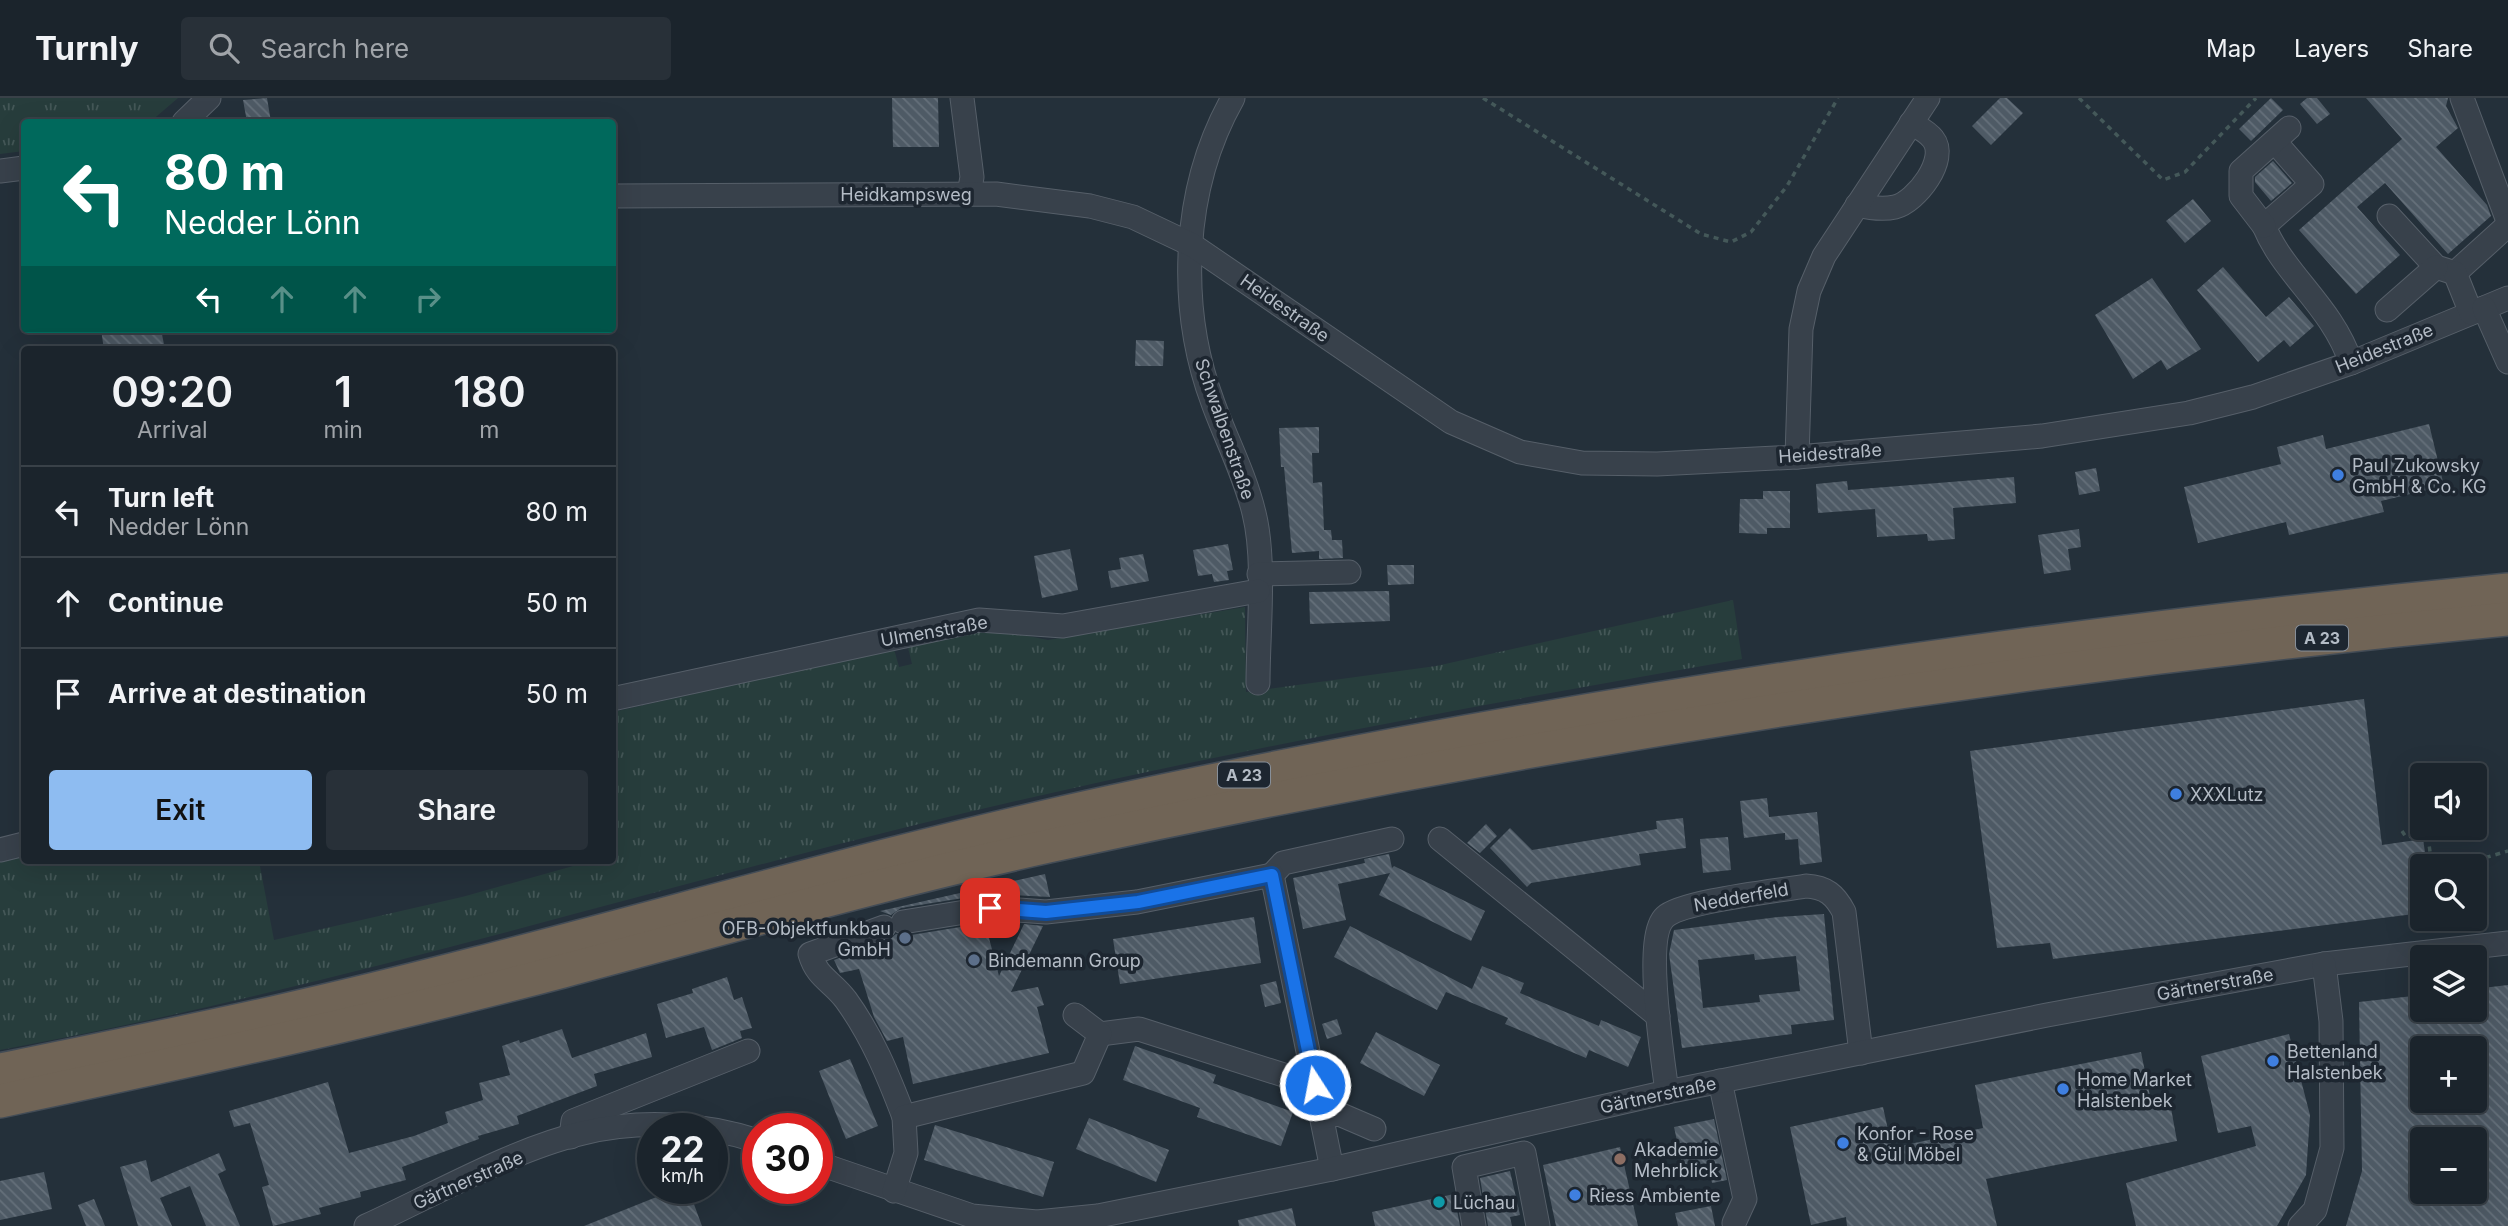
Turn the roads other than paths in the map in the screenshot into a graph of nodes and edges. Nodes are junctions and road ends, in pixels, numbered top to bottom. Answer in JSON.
{"nodes":[{"id":1,"x":209,"y":98,"type":"edge"},
{"id":2,"x":962,"y":98,"type":"edge"},
{"id":3,"x":1233,"y":98,"type":"edge"},
{"id":4,"x":1928,"y":98,"type":"edge"},
{"id":5,"x":2462,"y":98,"type":"edge"},
{"id":6,"x":187,"y":119,"type":"edge"},
{"id":7,"x":1911,"y":122,"type":"junction"},
{"id":8,"x":21,"y":168,"type":"edge"},
{"id":9,"x":0,"y":171,"type":"edge"},
{"id":10,"x":969,"y":194,"type":"junction"},
{"id":11,"x":616,"y":196,"type":"edge"},
{"id":12,"x":1857,"y":205,"type":"junction"},
{"id":13,"x":2389,"y":216,"type":"dead end"},
{"id":14,"x":2508,"y":223,"type":"edge"},
{"id":15,"x":2264,"y":226,"type":"junction"},
{"id":16,"x":1192,"y":245,"type":"junction"},
{"id":17,"x":2445,"y":270,"type":"junction"},
{"id":18,"x":2508,"y":298,"type":"edge"},
{"id":19,"x":2387,"y":310,"type":"dead end"},
{"id":20,"x":2477,"y":310,"type":"junction"},
{"id":21,"x":2508,"y":362,"type":"edge"},
{"id":22,"x":2351,"y":363,"type":"junction"},
{"id":23,"x":1797,"y":457,"type":"junction"},
{"id":24,"x":1349,"y":572,"type":"dead end"},
{"id":25,"x":1259,"y":583,"type":"junction"},
{"id":26,"x":2508,"y":590,"type":"edge"},
{"id":27,"x":2508,"y":619,"type":"edge"},
{"id":28,"x":1258,"y":683,"type":"dead end"},
{"id":29,"x":616,"y":698,"type":"edge"},
{"id":30,"x":1392,"y":839,"type":"dead end"},
{"id":31,"x":1440,"y":839,"type":"dead end"},
{"id":32,"x":21,"y":845,"type":"edge"},
{"id":33,"x":0,"y":850,"type":"edge"},
{"id":34,"x":1272,"y":875,"type":"junction"},
{"id":35,"x":2508,"y":943,"type":"edge"},
{"id":36,"x":2324,"y":964,"type":"junction"},
{"id":37,"x":1076,"y":1015,"type":"dead end"},
{"id":38,"x":1658,"y":1016,"type":"junction"},
{"id":39,"x":1100,"y":1034,"type":"junction"},
{"id":40,"x":748,"y":1051,"type":"dead end"},
{"id":41,"x":1861,"y":1054,"type":"junction"},
{"id":42,"x":0,"y":1070,"type":"edge"},
{"id":43,"x":1720,"y":1081,"type":"junction"},
{"id":44,"x":1315,"y":1085,"type":"junction"},
{"id":45,"x":661,"y":1086,"type":"junction"},
{"id":46,"x":1667,"y":1092,"type":"junction"},
{"id":47,"x":0,"y":1101,"type":"edge"},
{"id":48,"x":662,"y":1113,"type":"edge"},
{"id":49,"x":904,"y":1117,"type":"junction"},
{"id":50,"x":1322,"y":1117,"type":"junction"},
{"id":51,"x":1516,"y":1126,"type":"junction"},
{"id":52,"x":637,"y":1127,"type":"edge"},
{"id":53,"x":1374,"y":1129,"type":"dead end"},
{"id":54,"x":571,"y":1137,"type":"junction"},
{"id":55,"x":1460,"y":1139,"type":"junction"},
{"id":56,"x":1524,"y":1153,"type":"junction"},
{"id":57,"x":1464,"y":1167,"type":"junction"},
{"id":58,"x":1332,"y":1168,"type":"junction"},
{"id":59,"x":833,"y":1169,"type":"edge"},
{"id":60,"x":894,"y":1191,"type":"junction"},
{"id":61,"x":1099,"y":1221,"type":"edge"},
{"id":62,"x":1734,"y":1223,"type":"dead end"},
{"id":63,"x":366,"y":1226,"type":"edge"},
{"id":64,"x":1474,"y":1226,"type":"edge"},
{"id":65,"x":1538,"y":1226,"type":"edge"},
{"id":66,"x":2300,"y":1226,"type":"edge"}],
"edges":[{"from":1,"to":6,"type":"street"},
{"from":2,"to":10,"type":"street"},
{"from":3,"to":16,"type":"street","name":"Schwalbenstraße"},
{"from":4,"to":7,"type":"street"},
{"from":5,"to":14,"type":"street"},
{"from":7,"to":12,"type":"street"},
{"from":7,"to":12,"type":"street"},
{"from":8,"to":9,"type":"street"},
{"from":10,"to":11,"type":"street","name":"Heidkampsweg"},
{"from":10,"to":16,"type":"street","name":"Heidkampsweg"},
{"from":12,"to":23,"type":"street"},
{"from":13,"to":17,"type":"street"},
{"from":14,"to":17,"type":"street"},
{"from":15,"to":15,"type":"street"},
{"from":15,"to":22,"type":"street"},
{"from":16,"to":23,"type":"street","name":"Heidestraße"},
{"from":16,"to":25,"type":"street","name":"Schwalbenstraße"},
{"from":17,"to":19,"type":"street"},
{"from":17,"to":20,"type":"street"},
{"from":18,"to":20,"type":"street","name":"Heidestraße"},
{"from":20,"to":21,"type":"street"},
{"from":20,"to":22,"type":"street","name":"Heidestraße"},
{"from":22,"to":23,"type":"street","name":"Heidestraße"},
{"from":24,"to":25,"type":"street","name":"Ulmenstraße"},
{"from":25,"to":28,"type":"street","name":"Schwalbenstraße"},
{"from":25,"to":29,"type":"street","name":"Ulmenstraße"},
{"from":26,"to":42,"type":"highway","number":"A 23"},
{"from":27,"to":47,"type":"highway","number":"A 23"},
{"from":30,"to":34,"type":"street"},
{"from":31,"to":38,"type":"street"},
{"from":32,"to":33,"type":"street"},
{"from":34,"to":44,"type":"street"},
{"from":34,"to":49,"type":"street"},
{"from":35,"to":36,"type":"street","name":"Gärtnerstraße"},
{"from":36,"to":41,"type":"street","name":"Gärtnerstraße"},
{"from":36,"to":66,"type":"street"},
{"from":37,"to":39,"type":"street"},
{"from":38,"to":41,"type":"street","name":"Nedderfeld"},
{"from":38,"to":46,"type":"street","name":"Nedderfeld"},
{"from":39,"to":44,"type":"street"},
{"from":39,"to":49,"type":"street"},
{"from":40,"to":45,"type":"street","name":"Gärtnerstraße"},
{"from":41,"to":43,"type":"street","name":"Gärtnerstraße"},
{"from":43,"to":46,"type":"street","name":"Gärtnerstraße"},
{"from":43,"to":62,"type":"street"},
{"from":44,"to":50,"type":"street"},
{"from":45,"to":48,"type":"street"},
{"from":45,"to":54,"type":"street","name":"Gärtnerstraße"},
{"from":46,"to":51,"type":"street","name":"Gärtnerstraße"},
{"from":49,"to":60,"type":"street"},
{"from":50,"to":53,"type":"street"},
{"from":50,"to":58,"type":"street"},
{"from":51,"to":55,"type":"street","name":"Gärtnerstraße"},
{"from":51,"to":56,"type":"street"},
{"from":52,"to":54,"type":"street","name":"Gärtnerstraße"},
{"from":54,"to":63,"type":"street","name":"Gärtnerstraße"},
{"from":55,"to":57,"type":"street"},
{"from":55,"to":58,"type":"street","name":"Gärtnerstraße"},
{"from":56,"to":57,"type":"street"},
{"from":56,"to":65,"type":"street"},
{"from":57,"to":64,"type":"street"},
{"from":58,"to":61,"type":"street","name":"Gärtnerstraße"},
{"from":59,"to":60,"type":"street","name":"Gärtnerstraße"},
{"from":60,"to":61,"type":"street","name":"Gärtnerstraße"}]}
